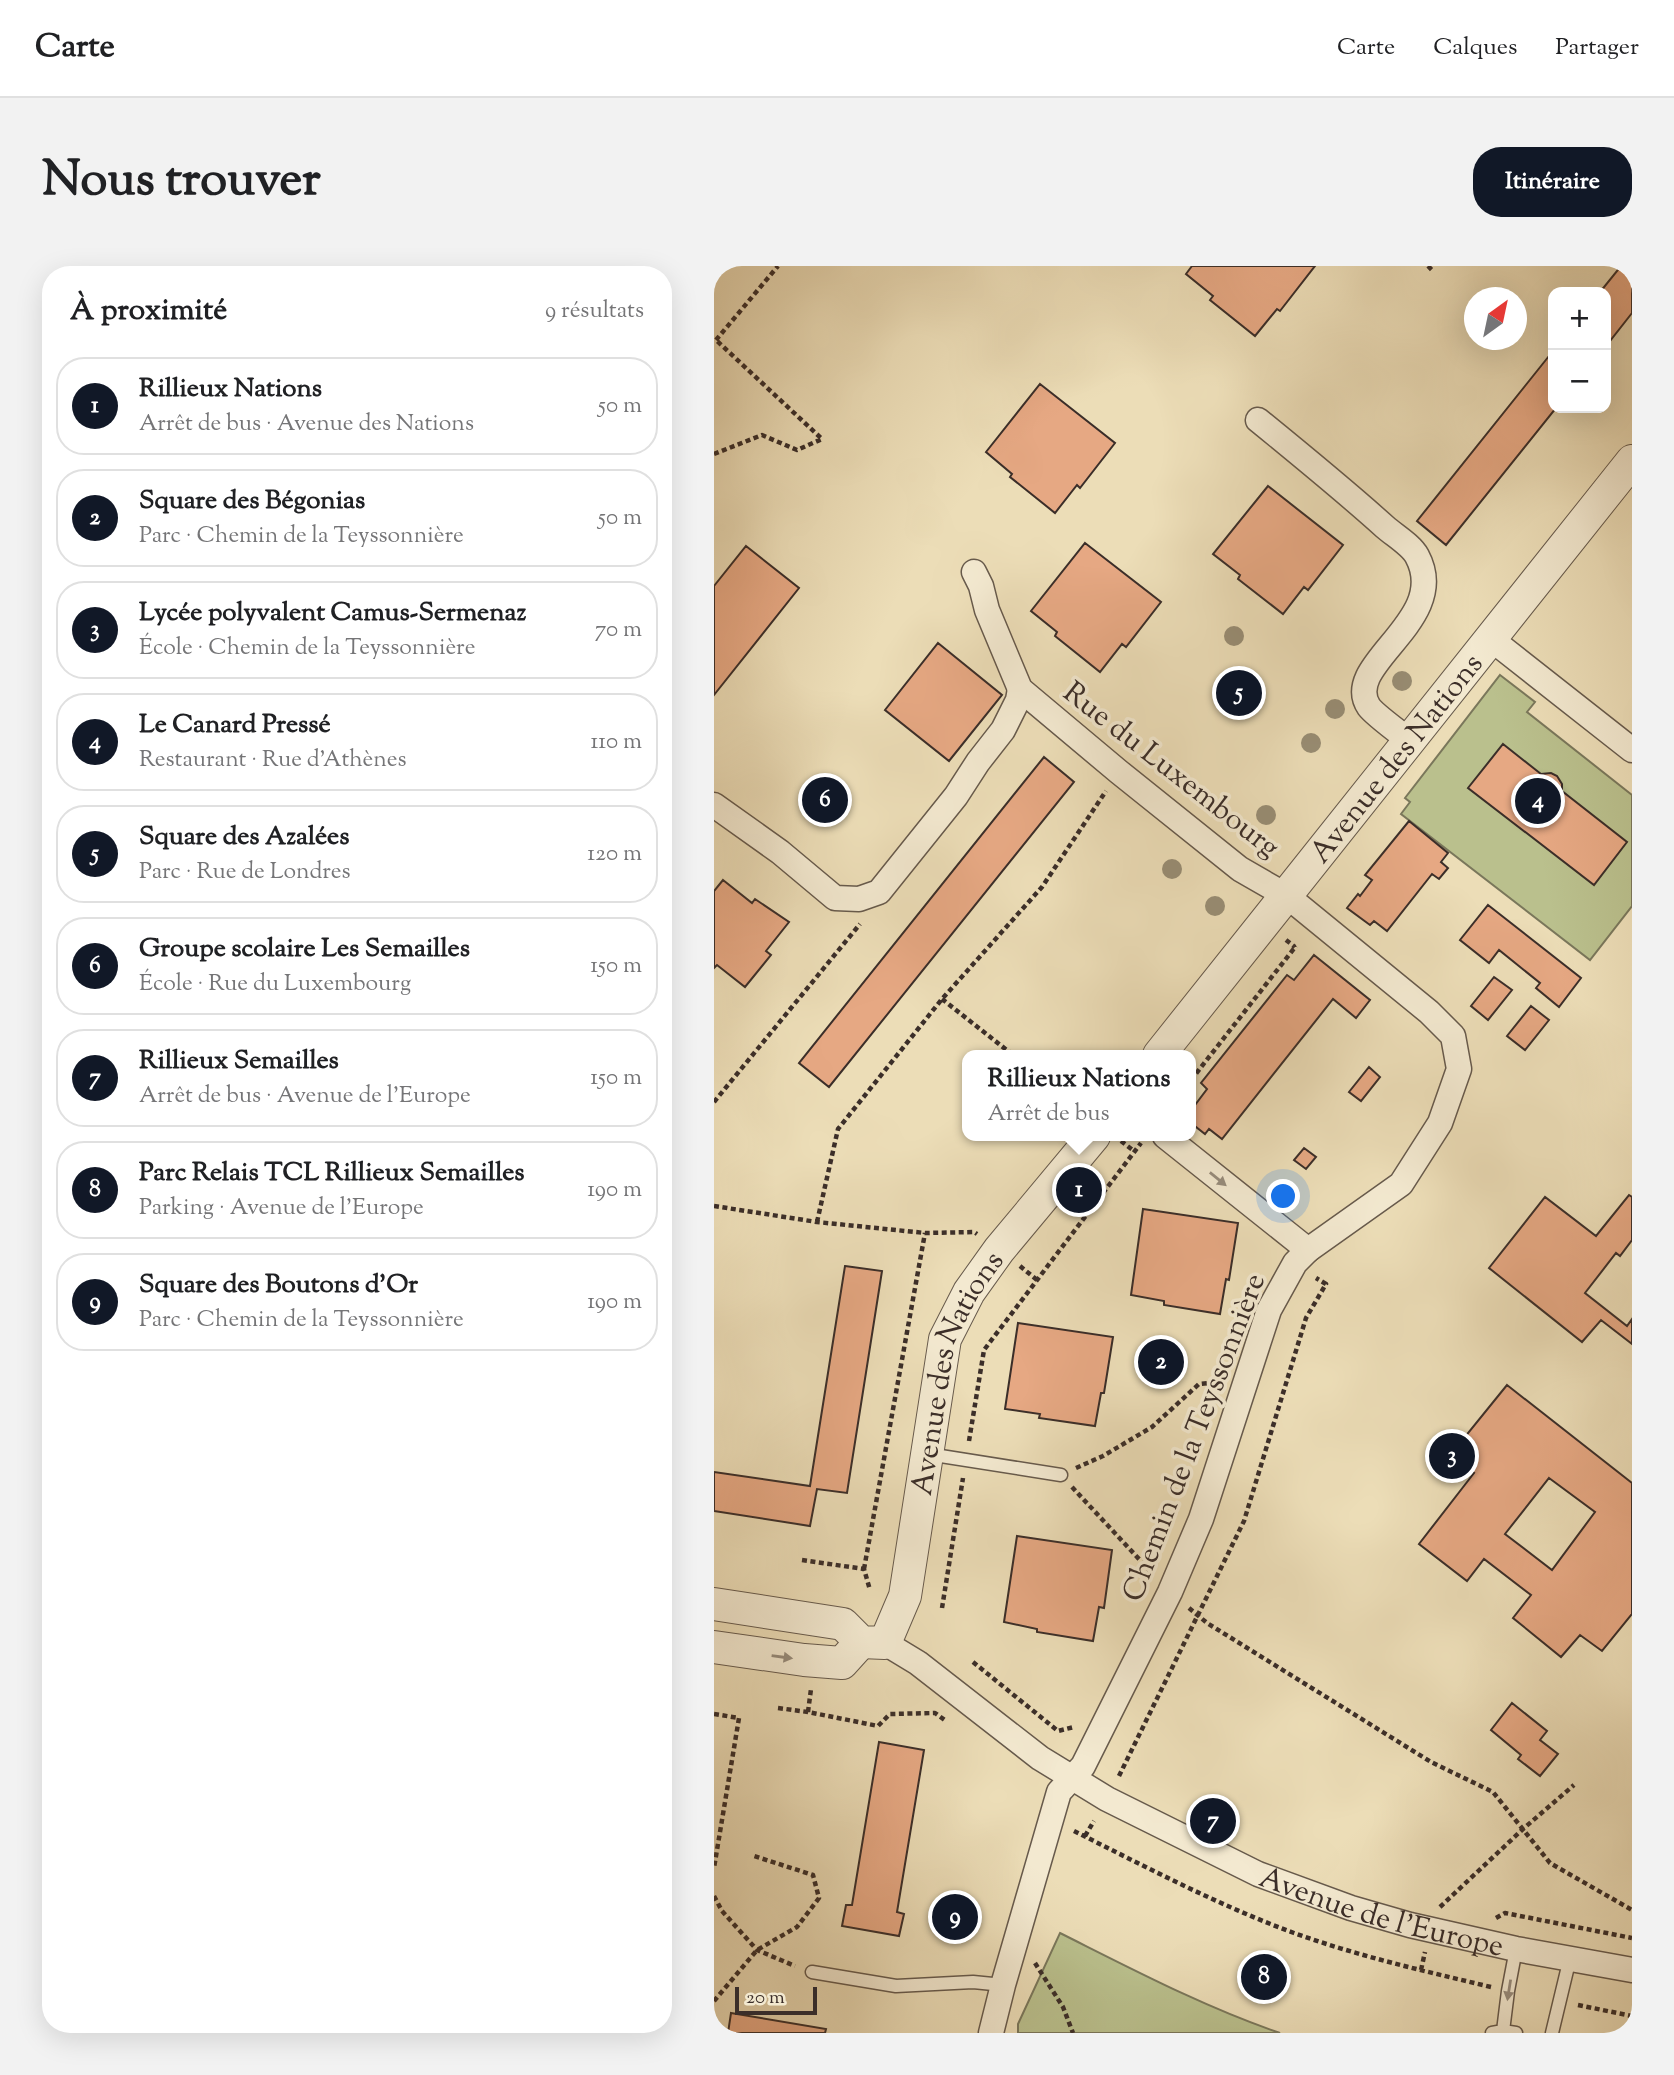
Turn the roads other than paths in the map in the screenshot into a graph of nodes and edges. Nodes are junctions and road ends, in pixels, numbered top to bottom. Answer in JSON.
{"nodes":[{"id":1,"x":1258,"y":420,"type":"dead end"},
{"id":2,"x":1632,"y":461,"type":"edge"},
{"id":3,"x":974,"y":572,"type":"dead end"},
{"id":4,"x":1491,"y":639,"type":"junction"},
{"id":5,"x":1020,"y":689,"type":"junction"},
{"id":6,"x":1410,"y":741,"type":"junction"},
{"id":7,"x":1632,"y":750,"type":"edge"},
{"id":8,"x":714,"y":805,"type":"edge"},
{"id":9,"x":1287,"y":896,"type":"junction"},
{"id":10,"x":1163,"y":1050,"type":"edge"},
{"id":11,"x":1090,"y":1141,"type":"edge"},
{"id":12,"x":1171,"y":1141,"type":"edge"},
{"id":13,"x":1308,"y":1250,"type":"junction"},
{"id":14,"x":927,"y":1454,"type":"junction"},
{"id":15,"x":1061,"y":1475,"type":"road end"},
{"id":16,"x":714,"y":1604,"type":"edge"},
{"id":17,"x":873,"y":1642,"type":"junction"},
{"id":18,"x":714,"y":1647,"type":"edge"},
{"id":19,"x":1072,"y":1778,"type":"junction"},
{"id":20,"x":1516,"y":1949,"type":"junction"},
{"id":21,"x":1570,"y":1958,"type":"junction"},
{"id":22,"x":1632,"y":1970,"type":"edge"},
{"id":23,"x":812,"y":1972,"type":"road end"},
{"id":24,"x":1003,"y":1985,"type":"junction"},
{"id":25,"x":1504,"y":2032,"type":"edge"},
{"id":26,"x":991,"y":2033,"type":"edge"},
{"id":27,"x":1552,"y":2033,"type":"edge"}],
"edges":[{"from":1,"to":6,"type":"street"},
{"from":2,"to":4,"type":"street","name":"Avenue des Nations"},
{"from":3,"to":5,"type":"street","name":"Rue du Luxembourg"},
{"from":4,"to":6,"type":"street","name":"Avenue des Nations"},
{"from":4,"to":7,"type":"street"},
{"from":5,"to":8,"type":"street","name":"Rue du Luxembourg"},
{"from":5,"to":9,"type":"street","name":"Rue du Luxembourg"},
{"from":6,"to":9,"type":"street","name":"Avenue des Nations"},
{"from":9,"to":10,"type":"street","name":"Avenue des Nations"},
{"from":9,"to":13,"type":"street","name":"Chemin de la Teyssonnière"},
{"from":11,"to":14,"type":"street","name":"Avenue des Nations"},
{"from":12,"to":13,"type":"street","one_way":true},
{"from":13,"to":19,"type":"street","name":"Chemin de la Teyssonnière"},
{"from":14,"to":15,"type":"lane"},
{"from":14,"to":17,"type":"street","name":"Avenue des Nations"},
{"from":16,"to":17,"type":"street","name":"Avenue de l'Europe"},
{"from":18,"to":17,"type":"street","one_way":true},
{"from":17,"to":19,"type":"street","name":"Avenue de l'Europe"},
{"from":19,"to":20,"type":"street","name":"Avenue de l'Europe"},
{"from":19,"to":24,"type":"street","name":"Chemin de la Teyssonnière"},
{"from":20,"to":21,"type":"street","name":"Avenue de l'Europe"},
{"from":20,"to":25,"type":"lane","one_way":true},
{"from":21,"to":22,"type":"street","name":"Avenue de l'Europe"},
{"from":21,"to":27,"type":"lane"},
{"from":23,"to":24,"type":"lane"},
{"from":24,"to":26,"type":"street","name":"Chemin de la Teyssonnière"}]}
